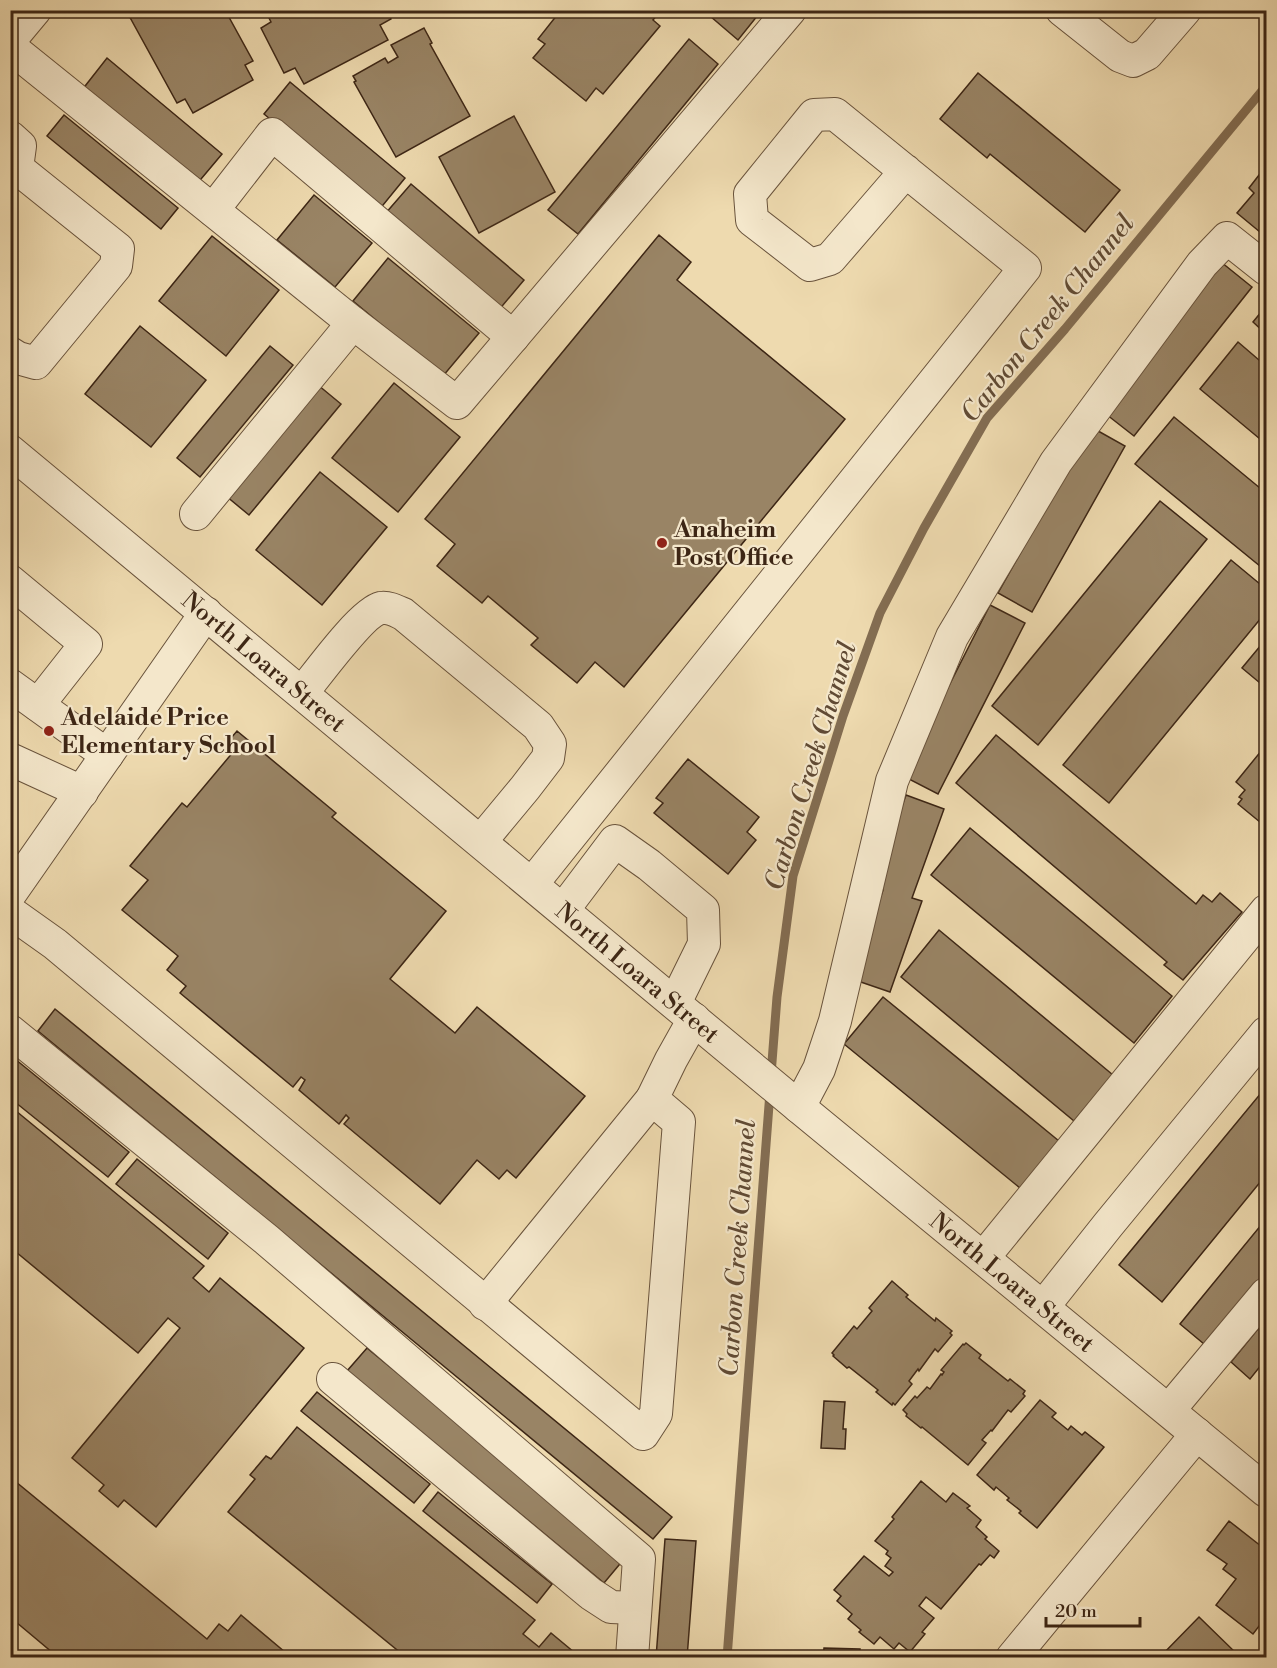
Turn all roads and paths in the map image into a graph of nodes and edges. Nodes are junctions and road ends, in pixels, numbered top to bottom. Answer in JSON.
{"nodes":[{"id":1,"x":35,"y":10,"type":"edge"},
{"id":2,"x":790,"y":10,"type":"edge"},
{"id":3,"x":1062,"y":10,"type":"edge"},
{"id":4,"x":1185,"y":10,"type":"edge"},
{"id":5,"x":10,"y":40,"type":"edge"},
{"id":6,"x":10,"y":47,"type":"edge"},
{"id":7,"x":10,"y":137,"type":"edge"},
{"id":8,"x":906,"y":171,"type":"junction"},
{"id":9,"x":14,"y":172,"type":"edge"},
{"id":10,"x":213,"y":210,"type":"junction"},
{"id":11,"x":1266,"y":269,"type":"edge"},
{"id":12,"x":353,"y":323,"type":"junction"},
{"id":13,"x":513,"y":337,"type":"junction"},
{"id":14,"x":10,"y":352,"type":"edge"},
{"id":15,"x":10,"y":451,"type":"edge"},
{"id":16,"x":196,"y":514,"type":"dead end"},
{"id":17,"x":10,"y":581,"type":"edge"},
{"id":18,"x":206,"y":613,"type":"junction"},
{"id":19,"x":10,"y":685,"type":"edge"},
{"id":20,"x":302,"y":693,"type":"junction"},
{"id":21,"x":38,"y":705,"type":"junction"},
{"id":22,"x":107,"y":755,"type":"junction"},
{"id":23,"x":10,"y":759,"type":"edge"},
{"id":24,"x":82,"y":792,"type":"junction"},
{"id":25,"x":481,"y":842,"type":"junction"},
{"id":26,"x":532,"y":884,"type":"junction"},
{"id":27,"x":10,"y":894,"type":"edge"},
{"id":28,"x":563,"y":910,"type":"junction"},
{"id":29,"x":1266,"y":911,"type":"edge"},
{"id":30,"x":10,"y":912,"type":"edge"},
{"id":31,"x":684,"y":1011,"type":"junction"},
{"id":32,"x":10,"y":1031,"type":"edge"},
{"id":33,"x":1266,"y":1033,"type":"edge"},
{"id":34,"x":652,"y":1098,"type":"junction"},
{"id":35,"x":796,"y":1104,"type":"junction"},
{"id":36,"x":983,"y":1258,"type":"junction"},
{"id":37,"x":1266,"y":1294,"type":"edge"},
{"id":38,"x":485,"y":1304,"type":"junction"},
{"id":39,"x":1043,"y":1307,"type":"junction"},
{"id":40,"x":333,"y":1379,"type":"dead end"},
{"id":41,"x":1169,"y":1410,"type":"junction"},
{"id":42,"x":1197,"y":1434,"type":"junction"},
{"id":43,"x":1266,"y":1491,"type":"edge"},
{"id":44,"x":635,"y":1608,"type":"junction"},
{"id":45,"x":632,"y":1658,"type":"edge"},
{"id":46,"x":1012,"y":1658,"type":"edge"}],
"edges":[{"from":1,"to":5,"type":"street"},
{"from":2,"to":13,"type":"street"},
{"from":3,"to":4,"type":"street"},
{"from":6,"to":10,"type":"street"},
{"from":7,"to":9,"type":"street"},
{"from":8,"to":8,"type":"street"},
{"from":8,"to":26,"type":"street"},
{"from":9,"to":14,"type":"street"},
{"from":10,"to":12,"type":"street"},
{"from":10,"to":13,"type":"street"},
{"from":11,"to":35,"type":"street"},
{"from":12,"to":13,"type":"street"},
{"from":12,"to":16,"type":"street"},
{"from":15,"to":18,"type":"street","name":"North Loara Street"},
{"from":17,"to":21,"type":"street"},
{"from":18,"to":20,"type":"street","name":"North Loara Street"},
{"from":18,"to":22,"type":"street"},
{"from":19,"to":21,"type":"street"},
{"from":20,"to":25,"type":"street","name":"North Loara Street"},
{"from":20,"to":25,"type":"street"},
{"from":21,"to":22,"type":"street"},
{"from":22,"to":24,"type":"street"},
{"from":23,"to":24,"type":"street"},
{"from":24,"to":27,"type":"street"},
{"from":25,"to":26,"type":"street","name":"North Loara Street"},
{"from":26,"to":28,"type":"street","name":"North Loara Street"},
{"from":28,"to":31,"type":"street","name":"North Loara Street"},
{"from":28,"to":31,"type":"street"},
{"from":29,"to":36,"type":"street"},
{"from":30,"to":38,"type":"street"},
{"from":31,"to":34,"type":"street"},
{"from":31,"to":35,"type":"street","name":"North Loara Street"},
{"from":32,"to":44,"type":"street"},
{"from":33,"to":39,"type":"street"},
{"from":34,"to":38,"type":"street"},
{"from":34,"to":38,"type":"street"},
{"from":35,"to":36,"type":"street","name":"North Loara Street"},
{"from":36,"to":39,"type":"street","name":"North Loara Street"},
{"from":37,"to":41,"type":"street"},
{"from":39,"to":41,"type":"street","name":"North Loara Street"},
{"from":40,"to":44,"type":"street"},
{"from":41,"to":42,"type":"street","name":"North Loara Street"},
{"from":42,"to":43,"type":"street","name":"North Loara Street"},
{"from":42,"to":46,"type":"street"},
{"from":44,"to":45,"type":"street"}]}
